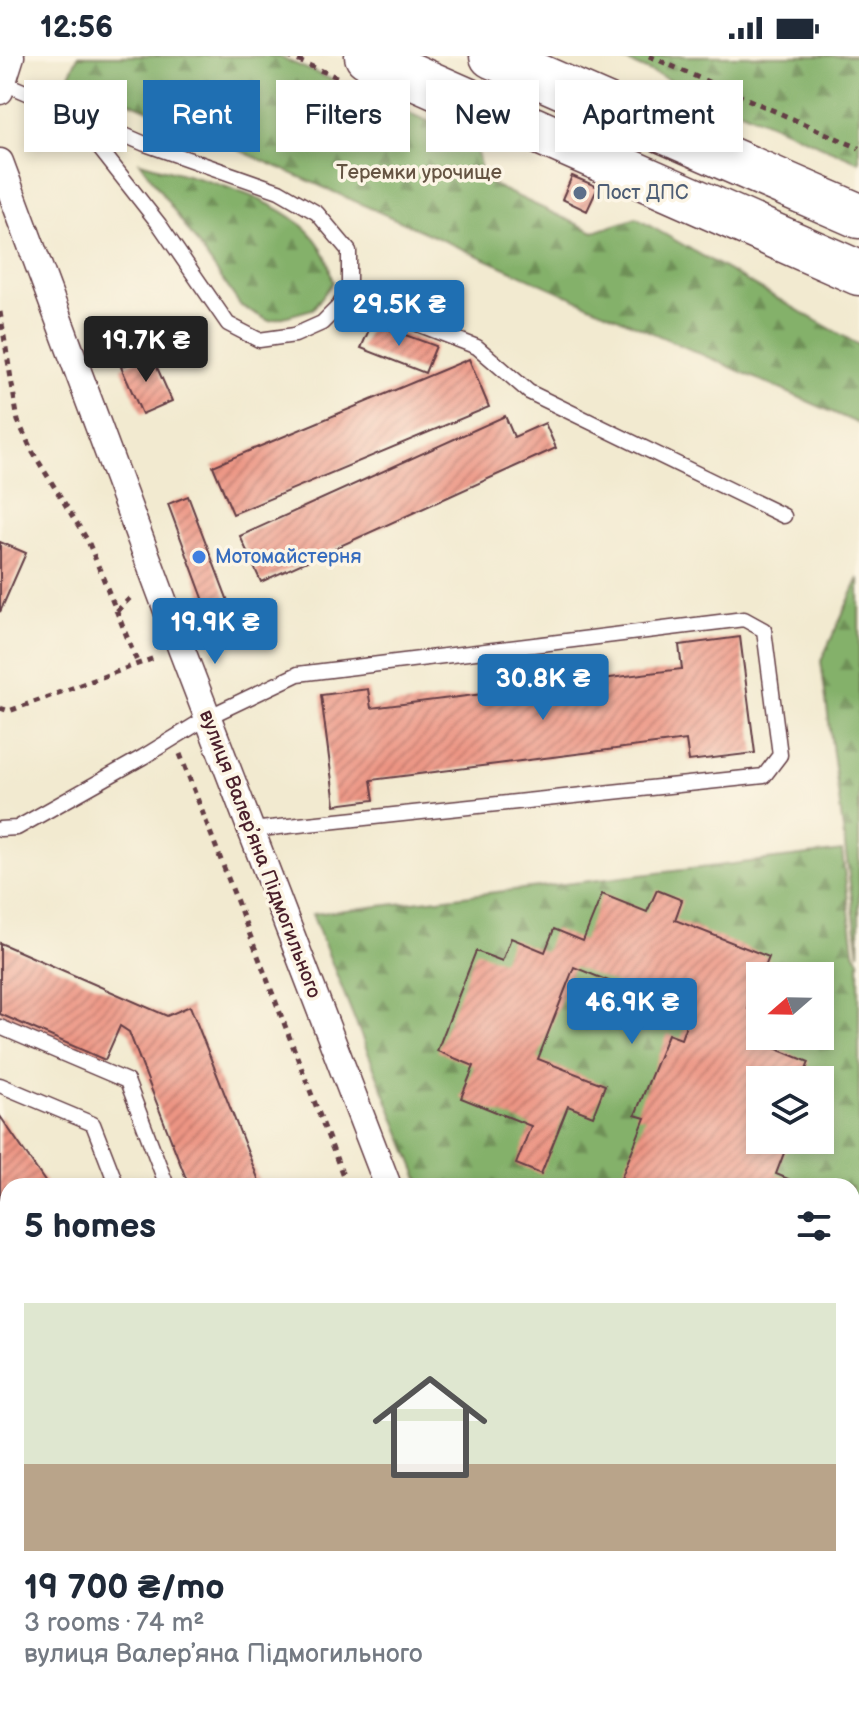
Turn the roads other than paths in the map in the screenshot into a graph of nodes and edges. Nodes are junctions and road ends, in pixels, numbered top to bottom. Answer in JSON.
{"nodes":[{"id":1,"x":11,"y":56,"type":"edge"},
{"id":2,"x":367,"y":56,"type":"edge"},
{"id":3,"x":492,"y":56,"type":"edge"},
{"id":4,"x":1,"y":85,"type":"edge"},
{"id":5,"x":24,"y":94,"type":"edge"},
{"id":6,"x":127,"y":136,"type":"edge"},
{"id":7,"x":102,"y":152,"type":"edge"},
{"id":8,"x":0,"y":162,"type":"edge"},
{"id":9,"x":859,"y":216,"type":"edge"},
{"id":10,"x":859,"y":273,"type":"edge"},
{"id":11,"x":339,"y":306,"type":"junction"},
{"id":12,"x":784,"y":516,"type":"dead end"},
{"id":13,"x":208,"y":717,"type":"junction"},
{"id":14,"x":0,"y":829,"type":"edge"},
{"id":15,"x":251,"y":830,"type":"junction"},
{"id":16,"x":0,"y":1027,"type":"edge"},
{"id":17,"x":0,"y":1085,"type":"edge"},
{"id":18,"x":114,"y":1178,"type":"edge"},
{"id":19,"x":164,"y":1178,"type":"edge"},
{"id":20,"x":385,"y":1178,"type":"edge"}],
"edges":[{"from":1,"to":4,"type":"street"},
{"from":2,"to":10,"type":"highway"},
{"from":3,"to":9,"type":"highway"},
{"from":4,"to":5,"type":"lane"},
{"from":6,"to":11,"type":"lane"},
{"from":7,"to":11,"type":"lane"},
{"from":8,"to":13,"type":"street","name":"вулиця Валерʼяна Підмогильного"},
{"from":11,"to":12,"type":"lane"},
{"from":13,"to":14,"type":"lane"},
{"from":13,"to":15,"type":"street","name":"вулиця Валерʼяна Підмогильного"},
{"from":13,"to":15,"type":"lane"},
{"from":15,"to":20,"type":"street","name":"вулиця Валерʼяна Підмогильного"},
{"from":16,"to":19,"type":"lane"},
{"from":17,"to":18,"type":"lane"}]}
